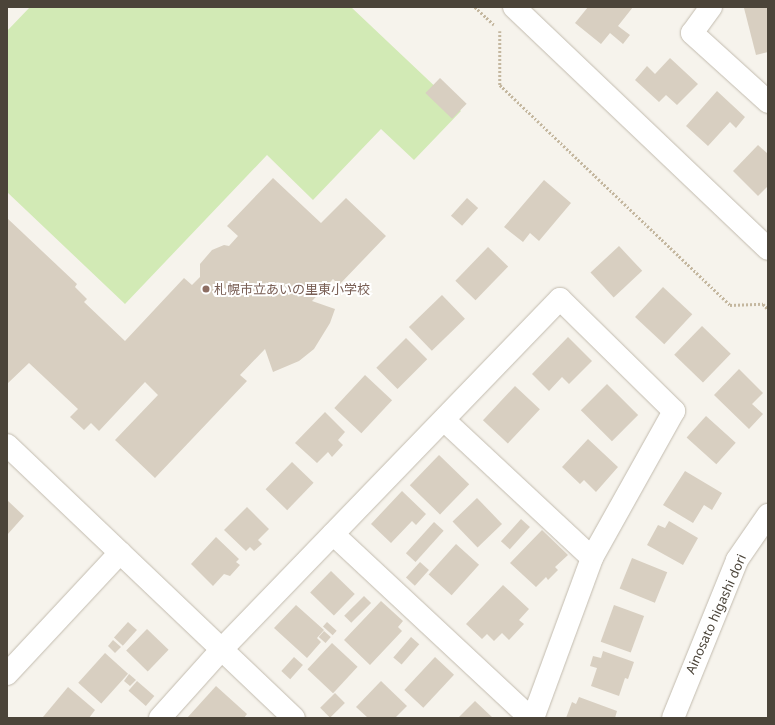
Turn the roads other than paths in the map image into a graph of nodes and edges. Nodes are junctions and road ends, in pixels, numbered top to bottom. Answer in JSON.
{"nodes":[{"id":1,"x":514,"y":7,"type":"edge"},
{"id":2,"x":712,"y":7,"type":"edge"},
{"id":3,"x":768,"y":102,"type":"edge"},
{"id":4,"x":765,"y":239,"type":"edge"},
{"id":5,"x":444,"y":420,"type":"junction"},
{"id":6,"x":7,"y":445,"type":"edge"},
{"id":7,"x":768,"y":515,"type":"edge"},
{"id":8,"x":333,"y":534,"type":"junction"},
{"id":9,"x":120,"y":553,"type":"junction"},
{"id":10,"x":592,"y":558,"type":"junction"},
{"id":11,"x":221,"y":650,"type":"junction"},
{"id":12,"x":7,"y":674,"type":"edge"},
{"id":13,"x":160,"y":718,"type":"edge"},
{"id":14,"x":294,"y":718,"type":"edge"},
{"id":15,"x":530,"y":718,"type":"edge"},
{"id":16,"x":533,"y":718,"type":"edge"},
{"id":17,"x":673,"y":718,"type":"edge"}],
"edges":[{"from":1,"to":4,"type":"street"},
{"from":2,"to":3,"type":"street"},
{"from":5,"to":8,"type":"street"},
{"from":5,"to":10,"type":"street"},
{"from":5,"to":10,"type":"street"},
{"from":6,"to":9,"type":"street"},
{"from":7,"to":17,"type":"street","name":"Ainosato higashi dori"},
{"from":8,"to":11,"type":"street"},
{"from":8,"to":15,"type":"street"},
{"from":9,"to":11,"type":"street"},
{"from":9,"to":12,"type":"street"},
{"from":10,"to":16,"type":"street"},
{"from":11,"to":13,"type":"street"},
{"from":11,"to":14,"type":"street"}]}
